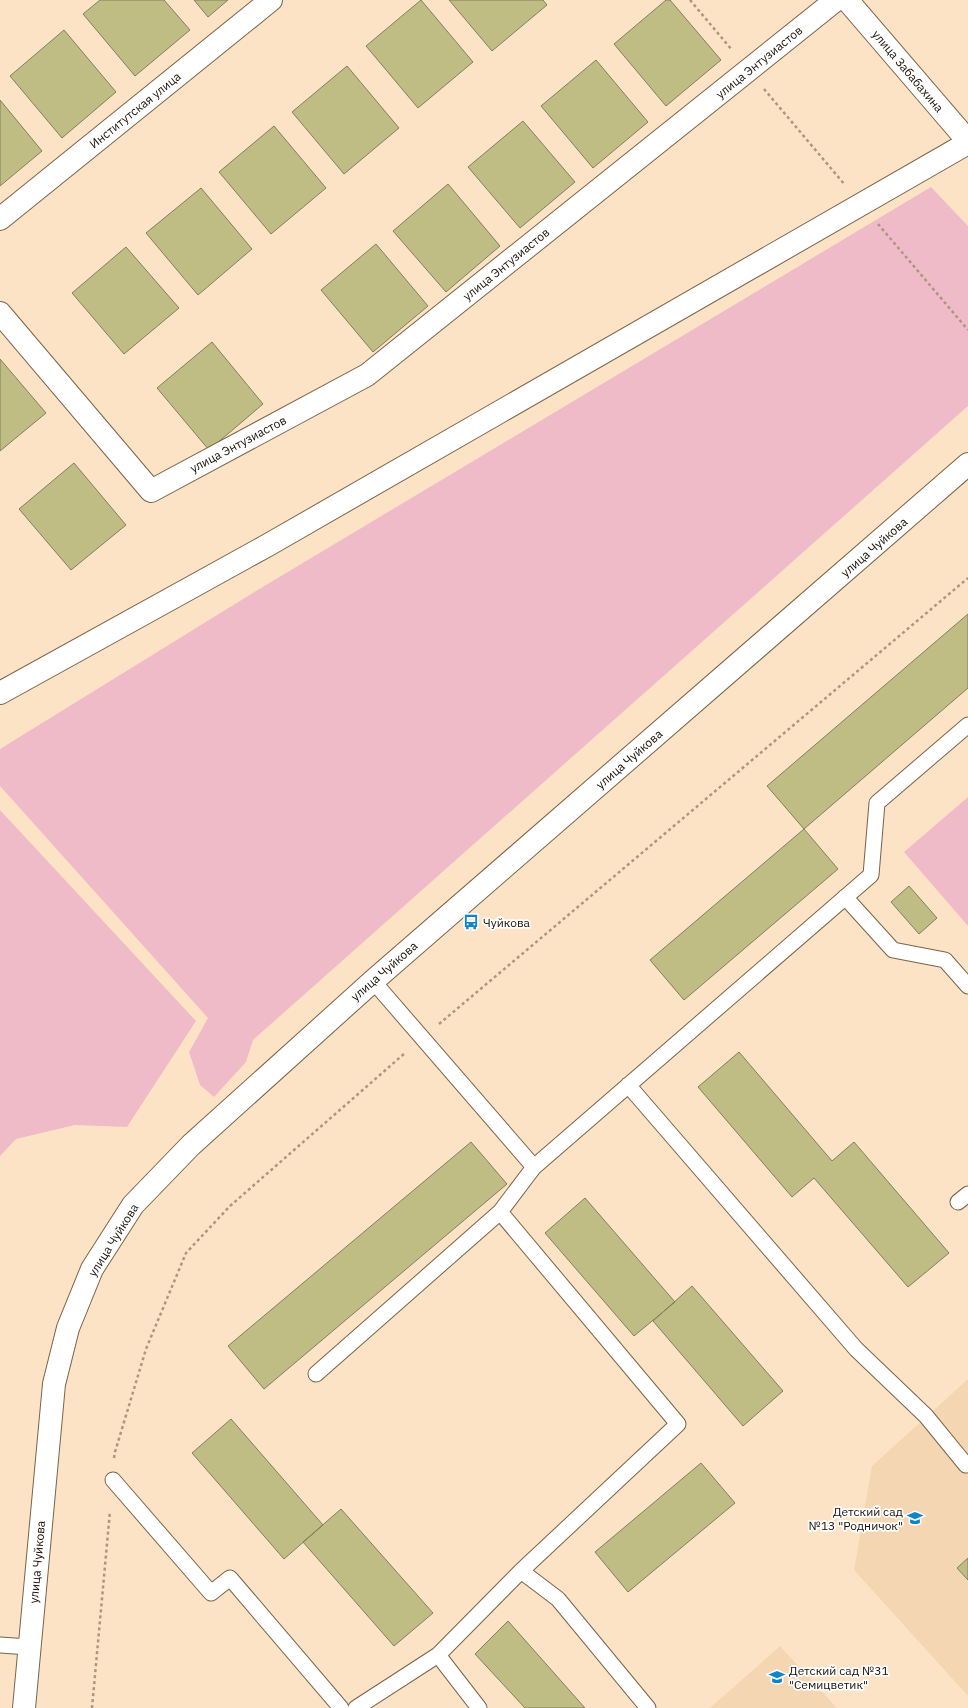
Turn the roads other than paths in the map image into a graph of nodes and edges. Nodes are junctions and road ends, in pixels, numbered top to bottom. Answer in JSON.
{"nodes":[{"id":1,"x":271,"y":0,"type":"edge"},
{"id":2,"x":836,"y":0,"type":"edge"},
{"id":3,"x":847,"y":0,"type":"edge"},
{"id":4,"x":968,"y":142,"type":"edge"},
{"id":5,"x":0,"y":219,"type":"edge"},
{"id":6,"x":0,"y":313,"type":"edge"},
{"id":7,"x":968,"y":464,"type":"edge"},
{"id":8,"x":0,"y":693,"type":"edge"},
{"id":9,"x":968,"y":725,"type":"edge"},
{"id":10,"x":845,"y":897,"type":"junction"},
{"id":11,"x":373,"y":981,"type":"junction"},
{"id":12,"x":968,"y":986,"type":"edge"},
{"id":13,"x":628,"y":1085,"type":"junction"},
{"id":14,"x":534,"y":1167,"type":"junction"},
{"id":15,"x":500,"y":1212,"type":"junction"},
{"id":16,"x":316,"y":1374,"type":"dead end"},
{"id":17,"x":966,"y":1465,"type":"dead end"},
{"id":18,"x":113,"y":1480,"type":"road end"},
{"id":19,"x":521,"y":1571,"type":"junction"},
{"id":20,"x":0,"y":1645,"type":"edge"},
{"id":21,"x":30,"y":1647,"type":"junction"},
{"id":22,"x":438,"y":1655,"type":"junction"},
{"id":23,"x":24,"y":1708,"type":"edge"},
{"id":24,"x":341,"y":1708,"type":"edge"},
{"id":25,"x":356,"y":1708,"type":"edge"},
{"id":26,"x":479,"y":1708,"type":"edge"},
{"id":27,"x":648,"y":1708,"type":"edge"}],
"edges":[{"from":1,"to":5,"type":"street","name":"Институтская улица"},
{"from":2,"to":6,"type":"street","name":"улица Энтузиастов"},
{"from":3,"to":4,"type":"street","name":"улица Забабахина"},
{"from":4,"to":8,"type":"street"},
{"from":7,"to":11,"type":"street","name":"улица Чуйкова"},
{"from":9,"to":10,"type":"lane"},
{"from":10,"to":12,"type":"lane"},
{"from":10,"to":13,"type":"lane"},
{"from":11,"to":14,"type":"lane"},
{"from":11,"to":21,"type":"street","name":"улица Чуйкова"},
{"from":13,"to":14,"type":"lane"},
{"from":13,"to":17,"type":"lane"},
{"from":14,"to":15,"type":"lane"},
{"from":15,"to":16,"type":"lane"},
{"from":15,"to":19,"type":"lane"},
{"from":18,"to":24,"type":"lane"},
{"from":19,"to":22,"type":"lane"},
{"from":19,"to":27,"type":"lane"},
{"from":20,"to":21,"type":"lane"},
{"from":21,"to":23,"type":"street","name":"улица Чуйкова"},
{"from":22,"to":25,"type":"lane"},
{"from":22,"to":26,"type":"lane"}]}
